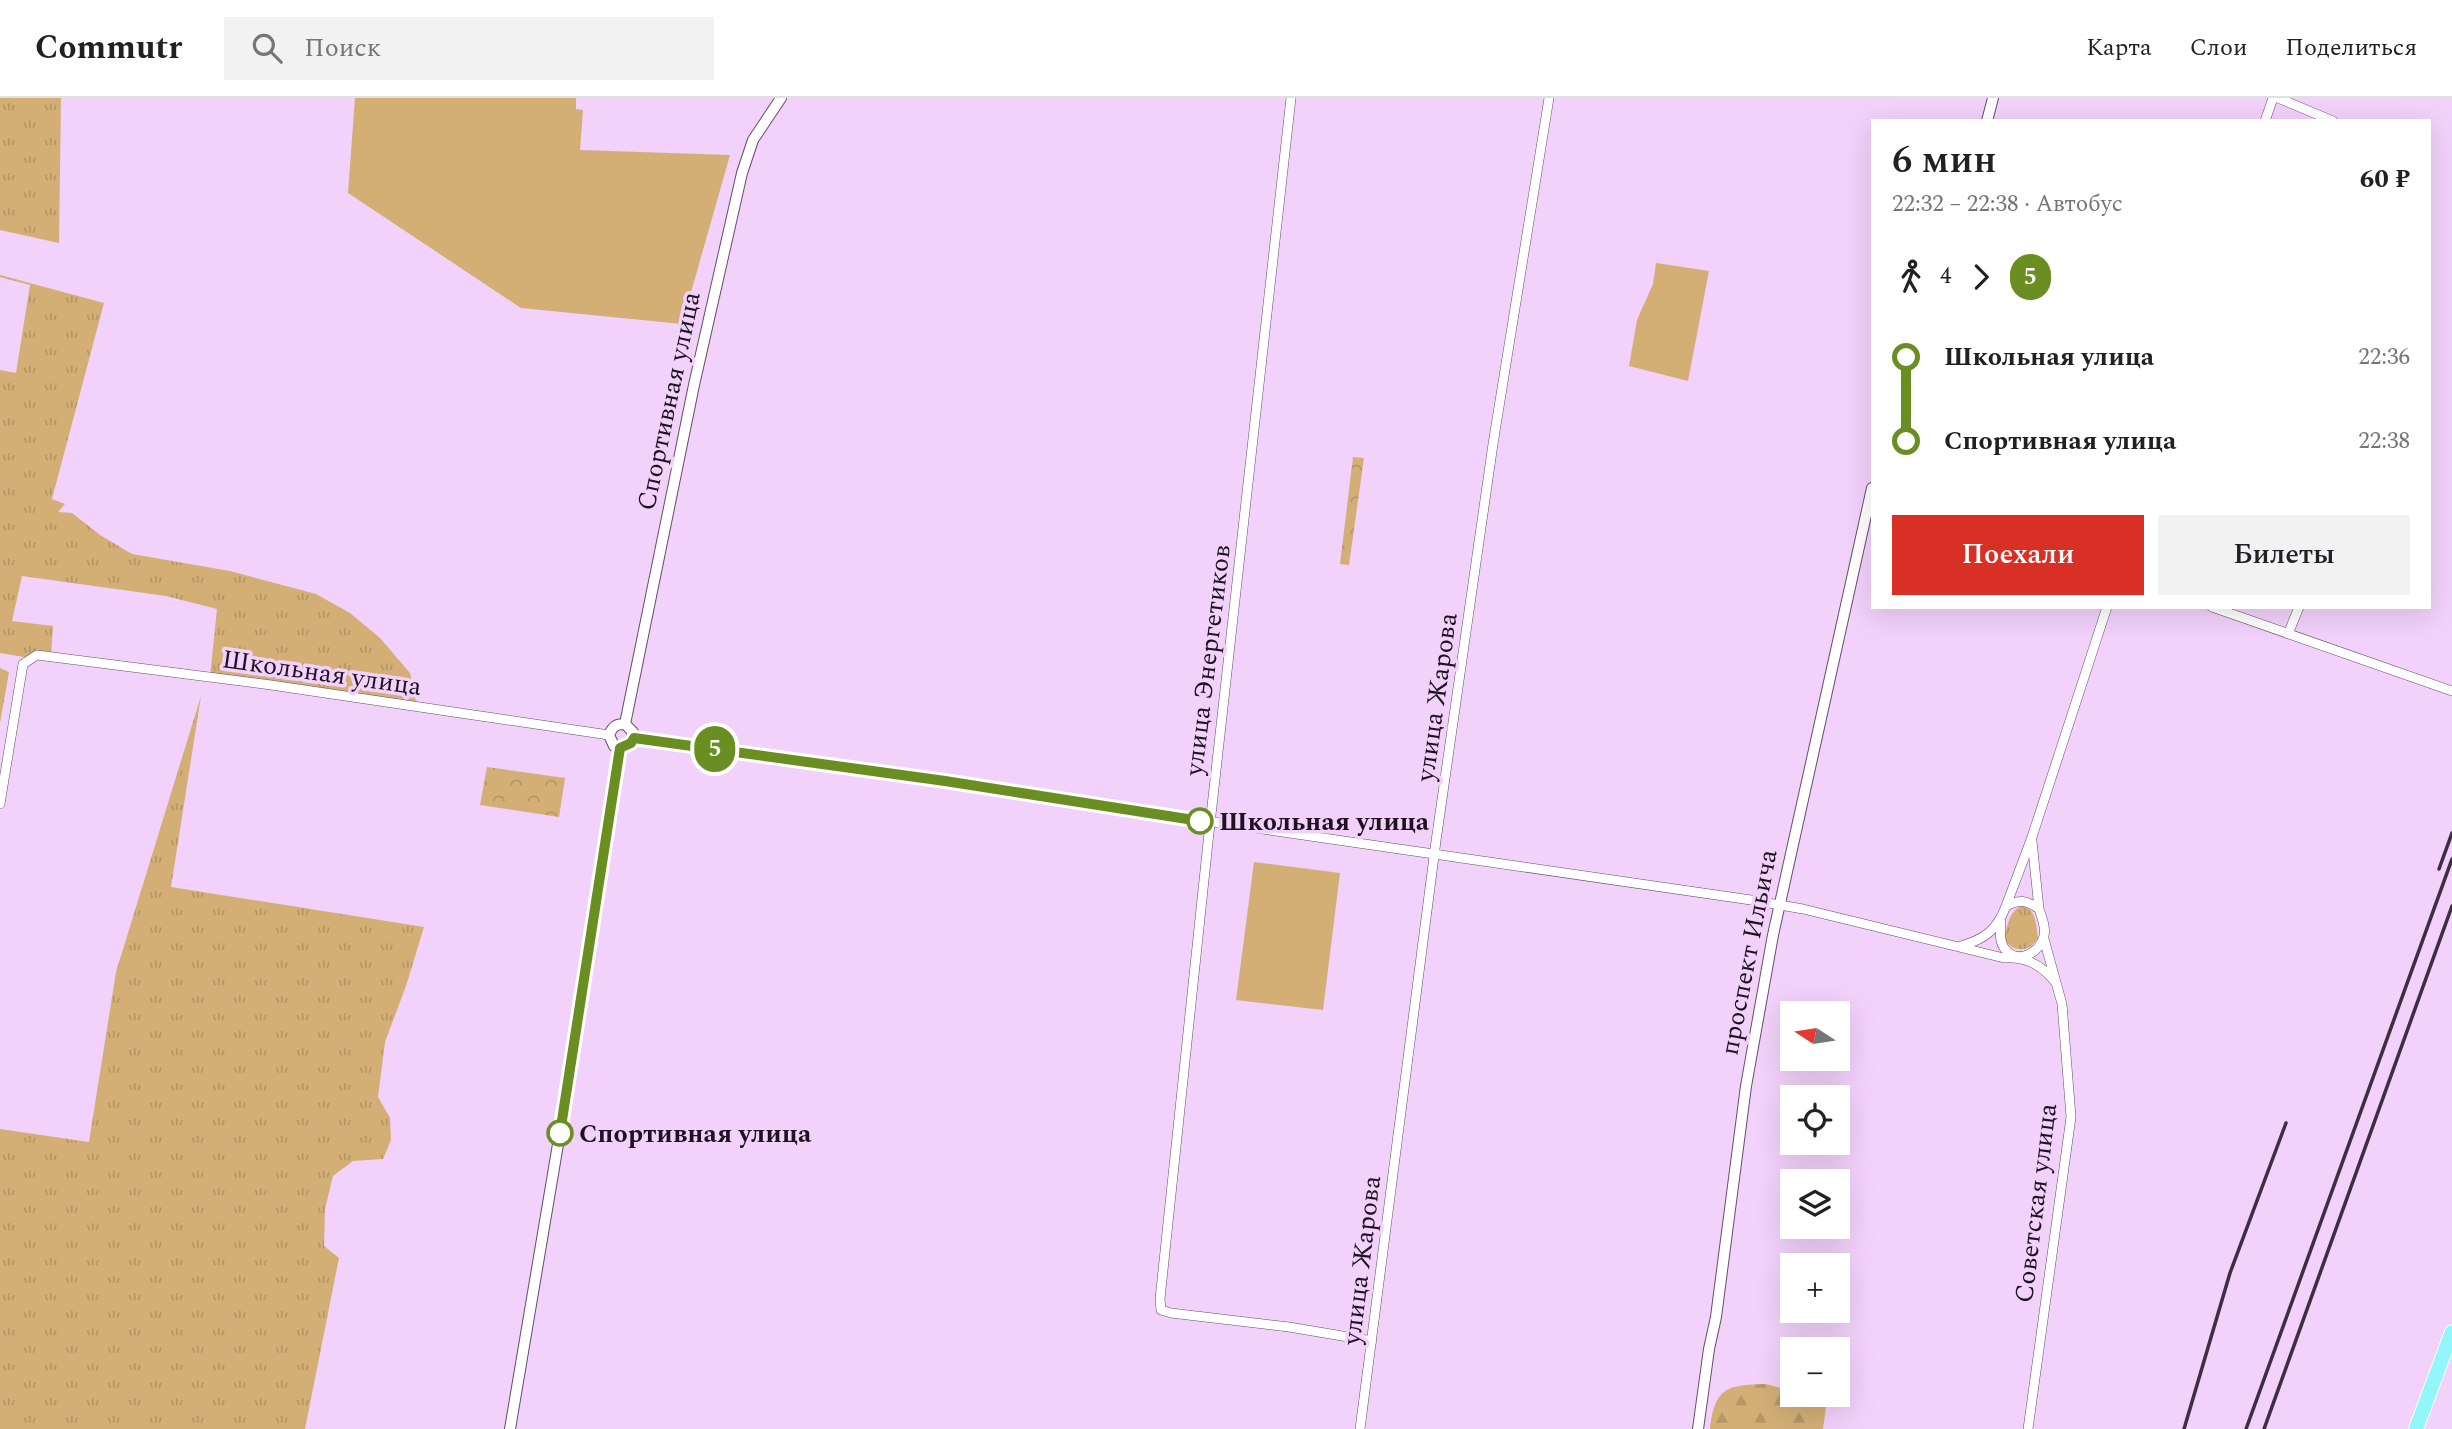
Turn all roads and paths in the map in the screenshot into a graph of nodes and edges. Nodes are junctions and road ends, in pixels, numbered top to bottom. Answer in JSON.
{"nodes":[{"id":1,"x":781,"y":98,"type":"edge"},
{"id":2,"x":1290,"y":98,"type":"edge"},
{"id":3,"x":1549,"y":98,"type":"edge"},
{"id":4,"x":1993,"y":98,"type":"edge"},
{"id":5,"x":2273,"y":98,"type":"edge"},
{"id":6,"x":2278,"y":98,"type":"edge"},
{"id":7,"x":1988,"y":119,"type":"edge"},
{"id":8,"x":2266,"y":119,"type":"edge"},
{"id":9,"x":2328,"y":119,"type":"edge"},
{"id":10,"x":1871,"y":492,"type":"edge"},
{"id":11,"x":2106,"y":609,"type":"edge"},
{"id":12,"x":2218,"y":609,"type":"edge"},
{"id":13,"x":2297,"y":609,"type":"edge"},
{"id":14,"x":2288,"y":634,"type":"junction"},
{"id":15,"x":2452,"y":691,"type":"edge"},
{"id":16,"x":625,"y":724,"type":"junction"},
{"id":17,"x":609,"y":735,"type":"junction"},
{"id":18,"x":634,"y":738,"type":"junction"},
{"id":19,"x":620,"y":748,"type":"junction"},
{"id":20,"x":0,"y":803,"type":"edge"},
{"id":21,"x":1210,"y":823,"type":"junction"},
{"id":22,"x":2032,"y":837,"type":"junction"},
{"id":23,"x":1434,"y":853,"type":"junction"},
{"id":24,"x":1779,"y":905,"type":"junction"},
{"id":25,"x":2006,"y":906,"type":"junction"},
{"id":26,"x":2039,"y":909,"type":"junction"},
{"id":27,"x":2001,"y":922,"type":"junction"},
{"id":28,"x":2044,"y":939,"type":"junction"},
{"id":29,"x":1959,"y":946,"type":"junction"},
{"id":30,"x":2019,"y":957,"type":"junction"},
{"id":31,"x":2056,"y":983,"type":"junction"},
{"id":32,"x":2452,"y":1332,"type":"edge"},
{"id":33,"x":1372,"y":1341,"type":"junction"},
{"id":34,"x":509,"y":1429,"type":"edge"},
{"id":35,"x":1360,"y":1429,"type":"edge"},
{"id":36,"x":1698,"y":1429,"type":"edge"},
{"id":37,"x":2028,"y":1429,"type":"edge"},
{"id":38,"x":2416,"y":1429,"type":"edge"}],
"edges":[{"from":1,"to":16,"type":"street","name":"Спортивная улица"},
{"from":2,"to":21,"type":"street","name":"улица Энергетиков"},
{"from":3,"to":23,"type":"street","name":"улица Жарова"},
{"from":4,"to":7,"type":"street"},
{"from":5,"to":8,"type":"street"},
{"from":6,"to":9,"type":"street"},
{"from":10,"to":24,"type":"street","name":"проспект Ильича"},
{"from":11,"to":22,"type":"street"},
{"from":12,"to":14,"type":"street"},
{"from":13,"to":14,"type":"street"},
{"from":14,"to":15,"type":"street"},
{"from":16,"to":17,"type":"street"},
{"from":16,"to":18,"type":"street"},
{"from":17,"to":19,"type":"street"},
{"from":17,"to":20,"type":"street","name":"Школьная улица"},
{"from":18,"to":19,"type":"street"},
{"from":18,"to":21,"type":"street"},
{"from":19,"to":34,"type":"street"},
{"from":21,"to":23,"type":"street"},
{"from":21,"to":33,"type":"street","name":"улица Энергетиков"},
{"from":22,"to":25,"type":"street"},
{"from":22,"to":26,"type":"street"},
{"from":23,"to":24,"type":"street"},
{"from":23,"to":33,"type":"street","name":"улица Жарова"},
{"from":24,"to":29,"type":"street"},
{"from":24,"to":36,"type":"street","name":"проспект Ильича"},
{"from":25,"to":26,"type":"street"},
{"from":25,"to":27,"type":"street"},
{"from":26,"to":28,"type":"street"},
{"from":27,"to":29,"type":"street"},
{"from":27,"to":30,"type":"street"},
{"from":28,"to":30,"type":"street"},
{"from":28,"to":31,"type":"street","name":"Советская улица"},
{"from":29,"to":30,"type":"street"},
{"from":30,"to":31,"type":"street"},
{"from":31,"to":37,"type":"street","name":"Советская улица"},
{"from":32,"to":38,"type":"main road"},
{"from":33,"to":35,"type":"street","name":"улица Жарова"}]}
